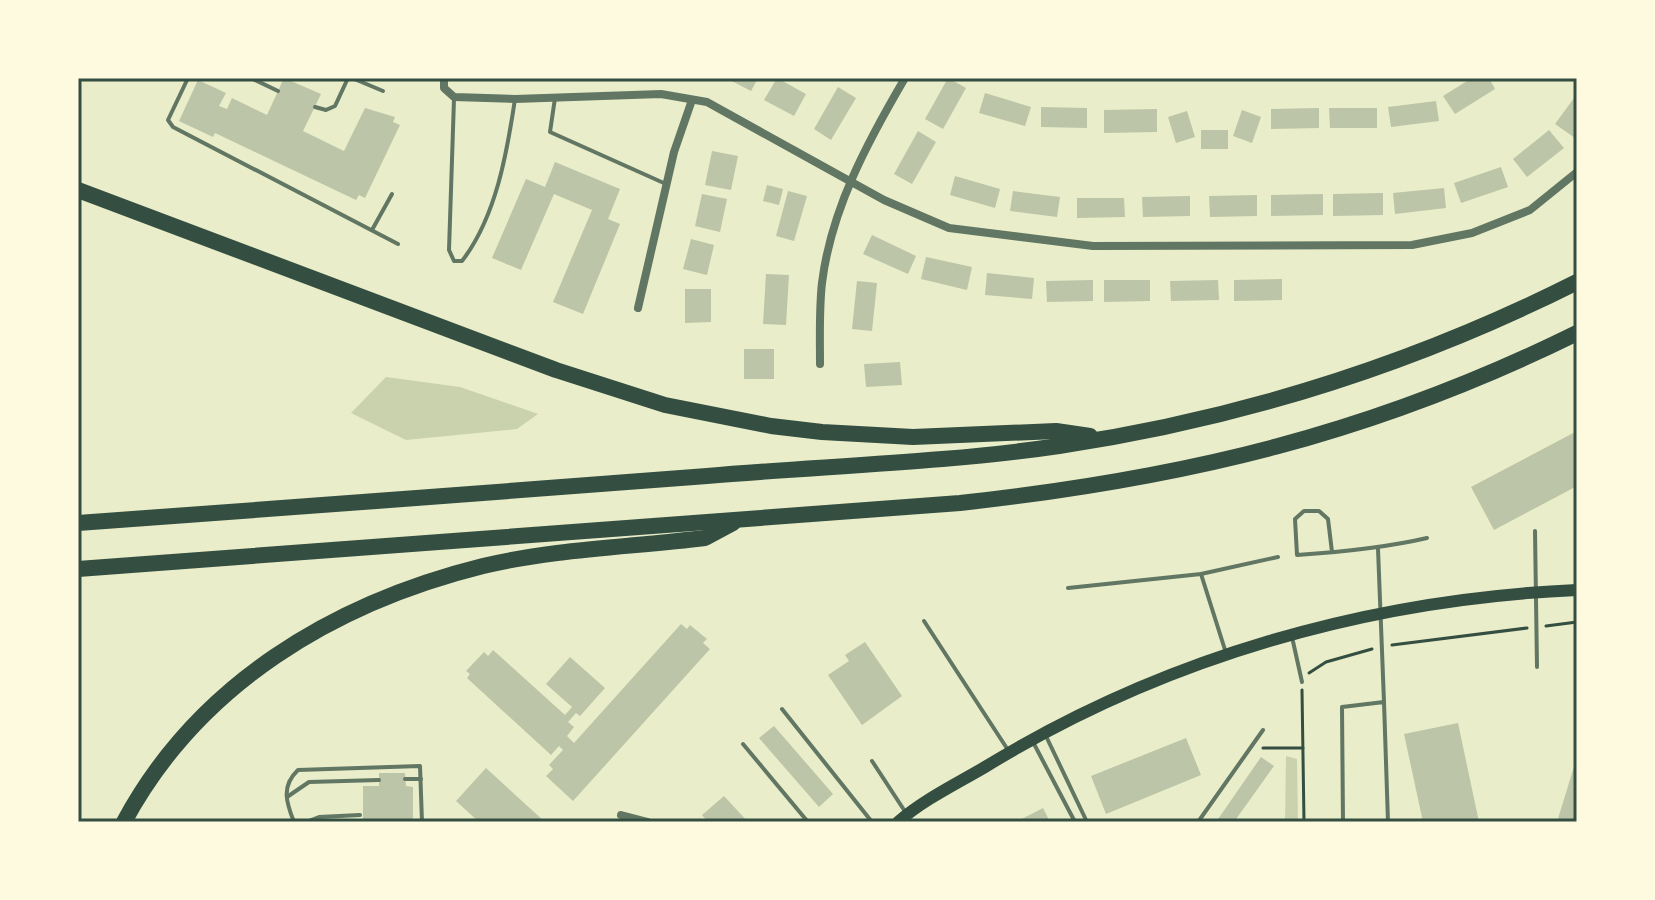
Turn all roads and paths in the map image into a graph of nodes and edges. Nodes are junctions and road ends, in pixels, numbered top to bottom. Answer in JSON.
{"nodes":[{"id":1,"x":188,"y":78,"type":"edge"},
{"id":2,"x":251,"y":78,"type":"edge"},
{"id":3,"x":350,"y":78,"type":"edge"},
{"id":4,"x":444,"y":78,"type":"edge"},
{"id":5,"x":905,"y":78,"type":"edge"},
{"id":6,"x":278,"y":91,"type":"dead end"},
{"id":7,"x":383,"y":91,"type":"dead end"},
{"id":8,"x":454,"y":97,"type":"junction"},
{"id":9,"x":555,"y":98,"type":"junction"},
{"id":10,"x":515,"y":99,"type":"junction"},
{"id":11,"x":692,"y":100,"type":"junction"},
{"id":12,"x":315,"y":107,"type":"dead end"},
{"id":13,"x":1577,"y":172,"type":"edge"},
{"id":14,"x":850,"y":181,"type":"junction"},
{"id":15,"x":666,"y":184,"type":"junction"},
{"id":16,"x":78,"y":190,"type":"edge"},
{"id":17,"x":392,"y":194,"type":"dead end"},
{"id":18,"x":372,"y":230,"type":"junction"},
{"id":19,"x":398,"y":244,"type":"dead end"},
{"id":20,"x":1577,"y":282,"type":"edge"},
{"id":21,"x":638,"y":308,"type":"dead end"},
{"id":22,"x":1577,"y":333,"type":"edge"},
{"id":23,"x":820,"y":364,"type":"dead end"},
{"id":24,"x":1103,"y":438,"type":"junction"},
{"id":25,"x":737,"y":520,"type":"junction"},
{"id":26,"x":81,"y":522,"type":"edge"},
{"id":27,"x":1535,"y":531,"type":"dead end"},
{"id":28,"x":1427,"y":538,"type":"dead end"},
{"id":29,"x":1378,"y":549,"type":"junction"},
{"id":30,"x":1332,"y":552,"type":"junction"},
{"id":31,"x":1278,"y":557,"type":"dead end"},
{"id":32,"x":81,"y":569,"type":"edge"},
{"id":33,"x":1201,"y":574,"type":"junction"},
{"id":34,"x":1068,"y":588,"type":"dead end"},
{"id":35,"x":1577,"y":590,"type":"edge"},
{"id":36,"x":1536,"y":592,"type":"junction"},
{"id":37,"x":1379,"y":613,"type":"junction"},
{"id":38,"x":924,"y":621,"type":"dead end"},
{"id":39,"x":1501,"y":630,"type":"dead end"},
{"id":40,"x":1292,"y":634,"type":"junction"},
{"id":41,"x":1384,"y":646,"type":"junction"},
{"id":42,"x":1227,"y":655,"type":"junction"},
{"id":43,"x":1537,"y":667,"type":"dead end"},
{"id":44,"x":1302,"y":682,"type":"junction"},
{"id":45,"x":1384,"y":702,"type":"junction"},
{"id":46,"x":782,"y":709,"type":"dead end"},
{"id":47,"x":1263,"y":730,"type":"dead end"},
{"id":48,"x":1045,"y":733,"type":"junction"},
{"id":49,"x":1032,"y":740,"type":"junction"},
{"id":50,"x":743,"y":744,"type":"dead end"},
{"id":51,"x":1251,"y":748,"type":"junction"},
{"id":52,"x":1303,"y":748,"type":"junction"},
{"id":53,"x":1009,"y":752,"type":"junction"},
{"id":54,"x":872,"y":761,"type":"dead end"},
{"id":55,"x":405,"y":779,"type":"dead end"},
{"id":56,"x":421,"y":779,"type":"junction"},
{"id":57,"x":379,"y":780,"type":"dead end"},
{"id":58,"x":285,"y":799,"type":"junction"},
{"id":59,"x":360,"y":815,"type":"dead end"},
{"id":60,"x":621,"y":818,"type":"edge"},
{"id":61,"x":902,"y":818,"type":"edge"},
{"id":62,"x":124,"y":822,"type":"edge"},
{"id":63,"x":294,"y":822,"type":"edge"},
{"id":64,"x":306,"y":822,"type":"edge"},
{"id":65,"x":422,"y":822,"type":"edge"},
{"id":66,"x":648,"y":822,"type":"edge"},
{"id":67,"x":808,"y":822,"type":"edge"},
{"id":68,"x":872,"y":822,"type":"edge"},
{"id":69,"x":1075,"y":822,"type":"edge"},
{"id":70,"x":1087,"y":822,"type":"edge"},
{"id":71,"x":1198,"y":822,"type":"edge"},
{"id":72,"x":1304,"y":822,"type":"edge"},
{"id":73,"x":1343,"y":822,"type":"edge"},
{"id":74,"x":1388,"y":822,"type":"edge"}],
"edges":[{"from":1,"to":18,"type":"lane"},
{"from":2,"to":6,"type":"lane"},
{"from":3,"to":7,"type":"lane"},
{"from":3,"to":12,"type":"lane"},
{"from":4,"to":8,"type":"street"},
{"from":5,"to":14,"type":"street"},
{"from":8,"to":10,"type":"street"},
{"from":8,"to":10,"type":"lane"},
{"from":9,"to":10,"type":"street"},
{"from":9,"to":11,"type":"street"},
{"from":9,"to":15,"type":"lane"},
{"from":11,"to":14,"type":"street"},
{"from":11,"to":15,"type":"street"},
{"from":13,"to":14,"type":"street"},
{"from":14,"to":23,"type":"street"},
{"from":15,"to":21,"type":"street"},
{"from":16,"to":24,"type":"highway"},
{"from":17,"to":18,"type":"lane"},
{"from":18,"to":19,"type":"lane"},
{"from":20,"to":24,"type":"highway"},
{"from":22,"to":25,"type":"highway"},
{"from":24,"to":26,"type":"highway"},
{"from":25,"to":32,"type":"highway"},
{"from":25,"to":62,"type":"highway"},
{"from":27,"to":36,"type":"lane"},
{"from":28,"to":29,"type":"lane"},
{"from":29,"to":30,"type":"lane"},
{"from":29,"to":37,"type":"lane"},
{"from":30,"to":30,"type":"lane"},
{"from":31,"to":33,"type":"lane"},
{"from":33,"to":34,"type":"lane"},
{"from":33,"to":42,"type":"lane"},
{"from":35,"to":36,"type":"main road"},
{"from":36,"to":37,"type":"main road"},
{"from":36,"to":43,"type":"lane"},
{"from":37,"to":40,"type":"main road"},
{"from":37,"to":41,"type":"lane"},
{"from":38,"to":53,"type":"lane"},
{"from":39,"to":41,"type":"path"},
{"from":40,"to":42,"type":"main road"},
{"from":40,"to":44,"type":"lane"},
{"from":41,"to":44,"type":"path"},
{"from":41,"to":45,"type":"lane"},
{"from":42,"to":48,"type":"main road"},
{"from":44,"to":52,"type":"path"},
{"from":45,"to":73,"type":"lane"},
{"from":45,"to":74,"type":"lane"},
{"from":46,"to":68,"type":"lane"},
{"from":47,"to":51,"type":"lane"},
{"from":48,"to":49,"type":"main road"},
{"from":48,"to":70,"type":"lane"},
{"from":49,"to":53,"type":"main road"},
{"from":49,"to":69,"type":"lane"},
{"from":50,"to":67,"type":"lane"},
{"from":51,"to":52,"type":"path"},
{"from":51,"to":71,"type":"lane"},
{"from":52,"to":72,"type":"path"},
{"from":53,"to":61,"type":"main road"},
{"from":54,"to":61,"type":"lane"},
{"from":55,"to":56,"type":"lane"},
{"from":56,"to":58,"type":"lane"},
{"from":56,"to":65,"type":"lane"},
{"from":57,"to":58,"type":"lane"},
{"from":58,"to":63,"type":"lane"},
{"from":59,"to":64,"type":"lane"},
{"from":60,"to":66,"type":"street"}]}
